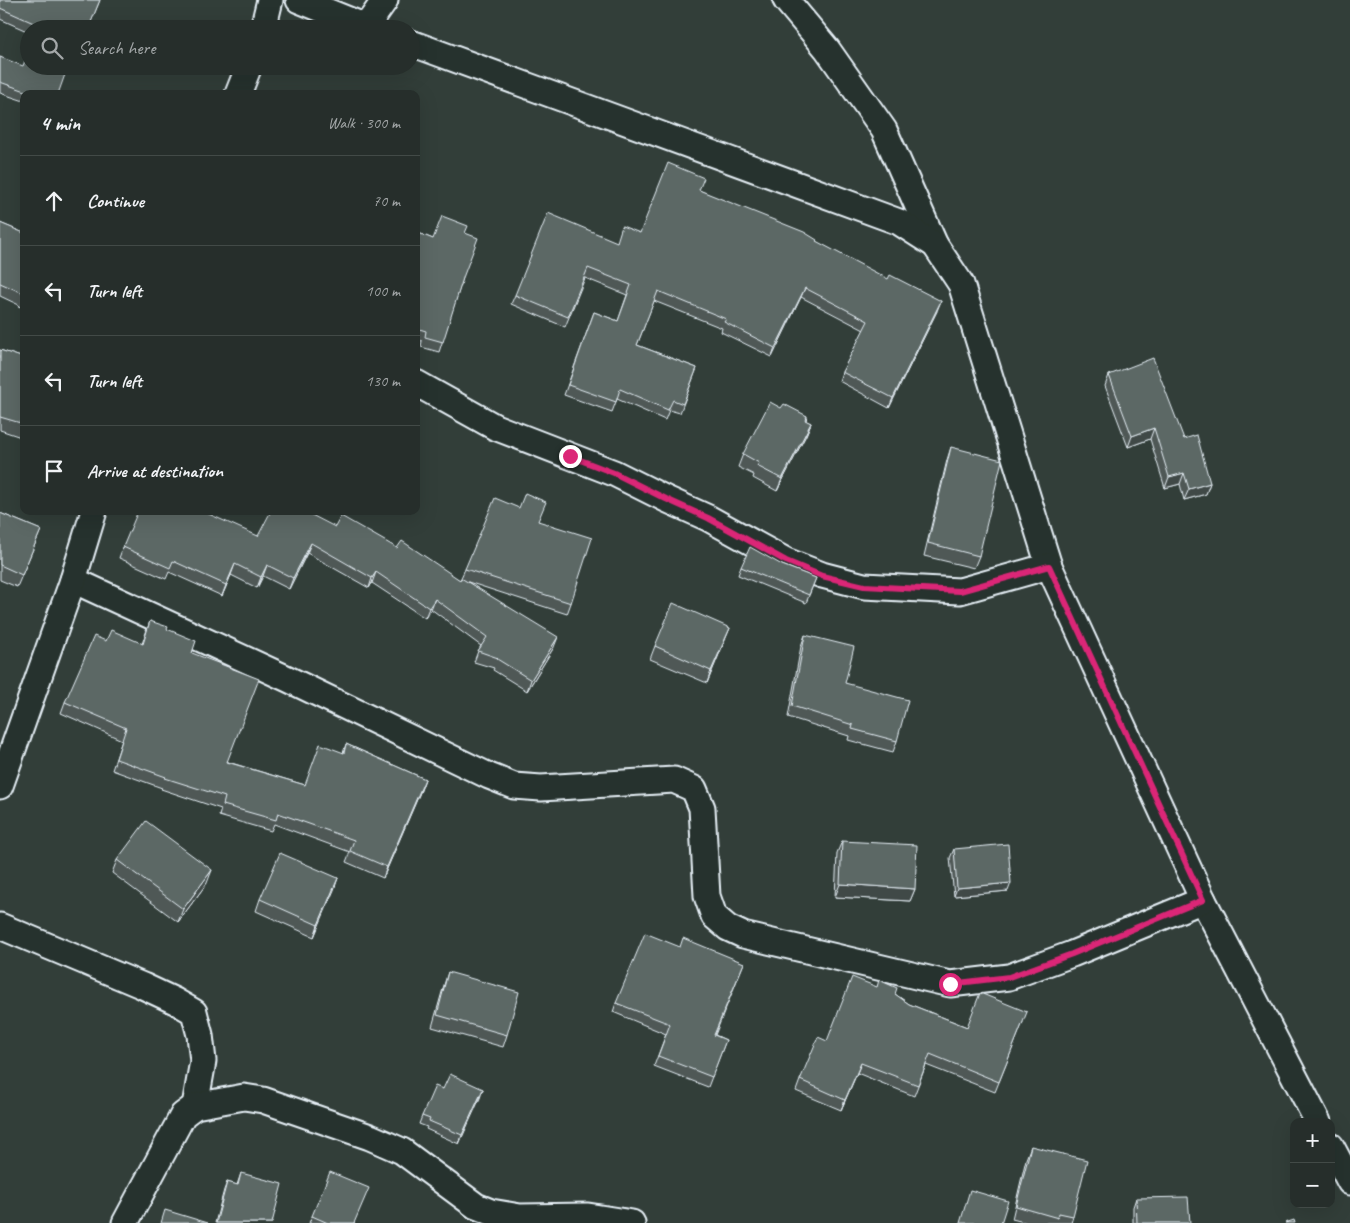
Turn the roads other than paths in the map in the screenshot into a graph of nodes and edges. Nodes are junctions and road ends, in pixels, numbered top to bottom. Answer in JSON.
{"nodes":[{"id":1,"x":270,"y":0,"type":"edge"},
{"id":2,"x":299,"y":0,"type":"edge"},
{"id":3,"x":385,"y":0,"type":"edge"},
{"id":4,"x":786,"y":0,"type":"edge"},
{"id":5,"x":265,"y":20,"type":"edge"},
{"id":6,"x":349,"y":20,"type":"edge"},
{"id":7,"x":374,"y":20,"type":"edge"},
{"id":8,"x":420,"y":47,"type":"edge"},
{"id":9,"x":245,"y":75,"type":"edge"},
{"id":10,"x":240,"y":90,"type":"edge"},
{"id":11,"x":935,"y":245,"type":"junction"},
{"id":12,"x":420,"y":385,"type":"edge"},
{"id":13,"x":93,"y":515,"type":"edge"},
{"id":14,"x":1049,"y":566,"type":"junction"},
{"id":15,"x":73,"y":580,"type":"junction"},
{"id":16,"x":0,"y":786,"type":"edge"},
{"id":17,"x":1203,"y":900,"type":"junction"},
{"id":18,"x":0,"y":926,"type":"edge"},
{"id":19,"x":195,"y":1106,"type":"junction"},
{"id":20,"x":1316,"y":1118,"type":"edge"},
{"id":21,"x":1335,"y":1154,"type":"edge"},
{"id":22,"x":1350,"y":1182,"type":"edge"},
{"id":23,"x":125,"y":1223,"type":"edge"},
{"id":24,"x":632,"y":1223,"type":"edge"}],
"edges":[{"from":1,"to":5,"type":"street"},
{"from":2,"to":6,"type":"street"},
{"from":3,"to":7,"type":"street"},
{"from":4,"to":11,"type":"street"},
{"from":8,"to":11,"type":"street"},
{"from":9,"to":10,"type":"street"},
{"from":11,"to":14,"type":"street"},
{"from":12,"to":14,"type":"street"},
{"from":13,"to":15,"type":"street"},
{"from":14,"to":17,"type":"street"},
{"from":15,"to":16,"type":"street"},
{"from":15,"to":17,"type":"street"},
{"from":17,"to":20,"type":"street"},
{"from":18,"to":19,"type":"street"},
{"from":19,"to":23,"type":"street"},
{"from":19,"to":24,"type":"street"},
{"from":21,"to":22,"type":"street"}]}
